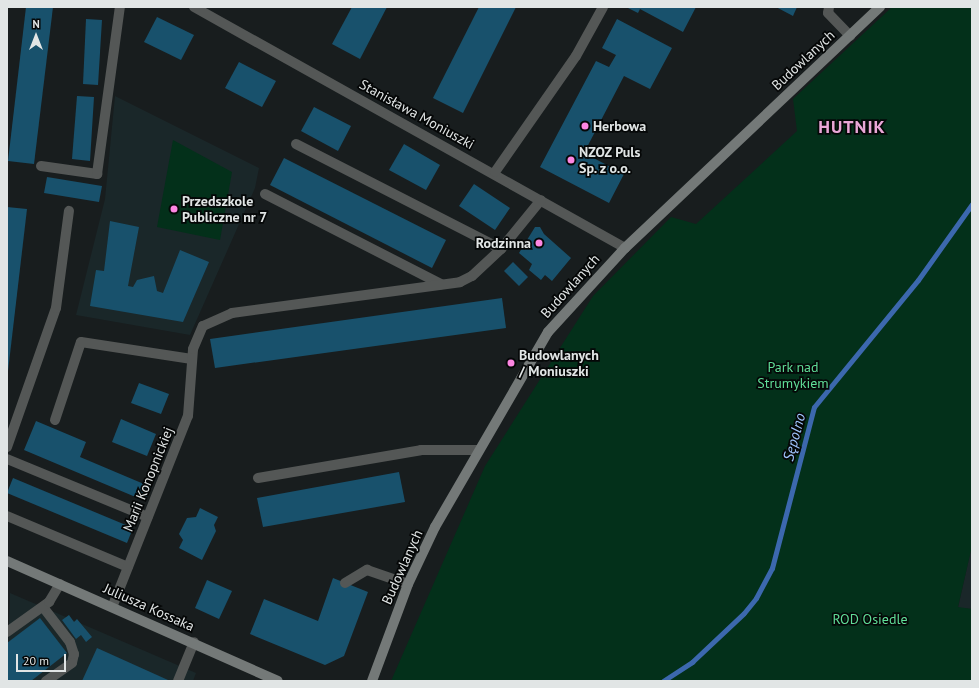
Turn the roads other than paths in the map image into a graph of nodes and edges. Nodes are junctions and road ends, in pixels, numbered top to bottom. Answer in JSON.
{"nodes":[{"id":1,"x":120,"y":7,"type":"edge"},
{"id":2,"x":194,"y":7,"type":"edge"},
{"id":3,"x":603,"y":7,"type":"edge"},
{"id":4,"x":829,"y":7,"type":"edge"},
{"id":5,"x":880,"y":7,"type":"edge"},
{"id":6,"x":850,"y":36,"type":"junction"},
{"id":7,"x":296,"y":144,"type":"dead end"},
{"id":8,"x":41,"y":166,"type":"dead end"},
{"id":9,"x":495,"y":172,"type":"junction"},
{"id":10,"x":265,"y":194,"type":"dead end"},
{"id":11,"x":541,"y":200,"type":"junction"},
{"id":12,"x":69,"y":211,"type":"dead end"},
{"id":13,"x":625,"y":248,"type":"junction"},
{"id":14,"x":501,"y":249,"type":"junction"},
{"id":15,"x":441,"y":284,"type":"junction"},
{"id":16,"x":192,"y":359,"type":"junction"},
{"id":17,"x":55,"y":420,"type":"dead end"},
{"id":18,"x":7,"y":447,"type":"edge"},
{"id":19,"x":477,"y":450,"type":"junction"},
{"id":20,"x":7,"y":459,"type":"edge"},
{"id":21,"x":258,"y":478,"type":"dead end"},
{"id":22,"x":7,"y":516,"type":"edge"},
{"id":23,"x":148,"y":517,"type":"junction"},
{"id":24,"x":7,"y":561,"type":"edge"},
{"id":25,"x":128,"y":567,"type":"junction"},
{"id":26,"x":345,"y":583,"type":"dead end"},
{"id":27,"x":60,"y":584,"type":"junction"},
{"id":28,"x":408,"y":584,"type":"junction"},
{"id":29,"x":113,"y":606,"type":"junction"},
{"id":30,"x":44,"y":607,"type":"junction"},
{"id":31,"x":7,"y":632,"type":"edge"},
{"id":32,"x":194,"y":642,"type":"junction"},
{"id":33,"x":46,"y":681,"type":"edge"},
{"id":34,"x":178,"y":681,"type":"edge"},
{"id":35,"x":278,"y":681,"type":"edge"},
{"id":36,"x":372,"y":681,"type":"edge"}],
"edges":[{"from":1,"to":8,"type":"street"},
{"from":2,"to":9,"type":"street","name":"Stanisława Moniuszki"},
{"from":3,"to":9,"type":"street"},
{"from":4,"to":6,"type":"street"},
{"from":5,"to":6,"type":"street","name":"Budowlanych"},
{"from":6,"to":13,"type":"street","name":"Budowlanych"},
{"from":7,"to":14,"type":"street"},
{"from":9,"to":11,"type":"street","name":"Stanisława Moniuszki"},
{"from":10,"to":15,"type":"street"},
{"from":11,"to":13,"type":"street","name":"Stanisława Moniuszki"},
{"from":11,"to":14,"type":"street","name":"Marii Konopnickiej"},
{"from":12,"to":18,"type":"street"},
{"from":13,"to":19,"type":"street","name":"Budowlanych"},
{"from":14,"to":15,"type":"street","name":"Marii Konopnickiej"},
{"from":15,"to":16,"type":"street","name":"Marii Konopnickiej"},
{"from":16,"to":17,"type":"street"},
{"from":16,"to":23,"type":"street","name":"Marii Konopnickiej"},
{"from":19,"to":21,"type":"street"},
{"from":19,"to":28,"type":"street","name":"Budowlanych"},
{"from":20,"to":23,"type":"street"},
{"from":22,"to":25,"type":"street"},
{"from":23,"to":25,"type":"street","name":"Marii Konopnickiej"},
{"from":24,"to":27,"type":"street","name":"Juliusza Kossaka"},
{"from":25,"to":29,"type":"street","name":"Marii Konopnickiej"},
{"from":26,"to":28,"type":"street"},
{"from":27,"to":29,"type":"street","name":"Juliusza Kossaka"},
{"from":27,"to":30,"type":"street"},
{"from":28,"to":36,"type":"street","name":"Budowlanych"},
{"from":29,"to":32,"type":"street","name":"Juliusza Kossaka"},
{"from":30,"to":31,"type":"street"},
{"from":30,"to":33,"type":"street"},
{"from":32,"to":34,"type":"street"},
{"from":32,"to":35,"type":"street","name":"Juliusza Kossaka"}]}
